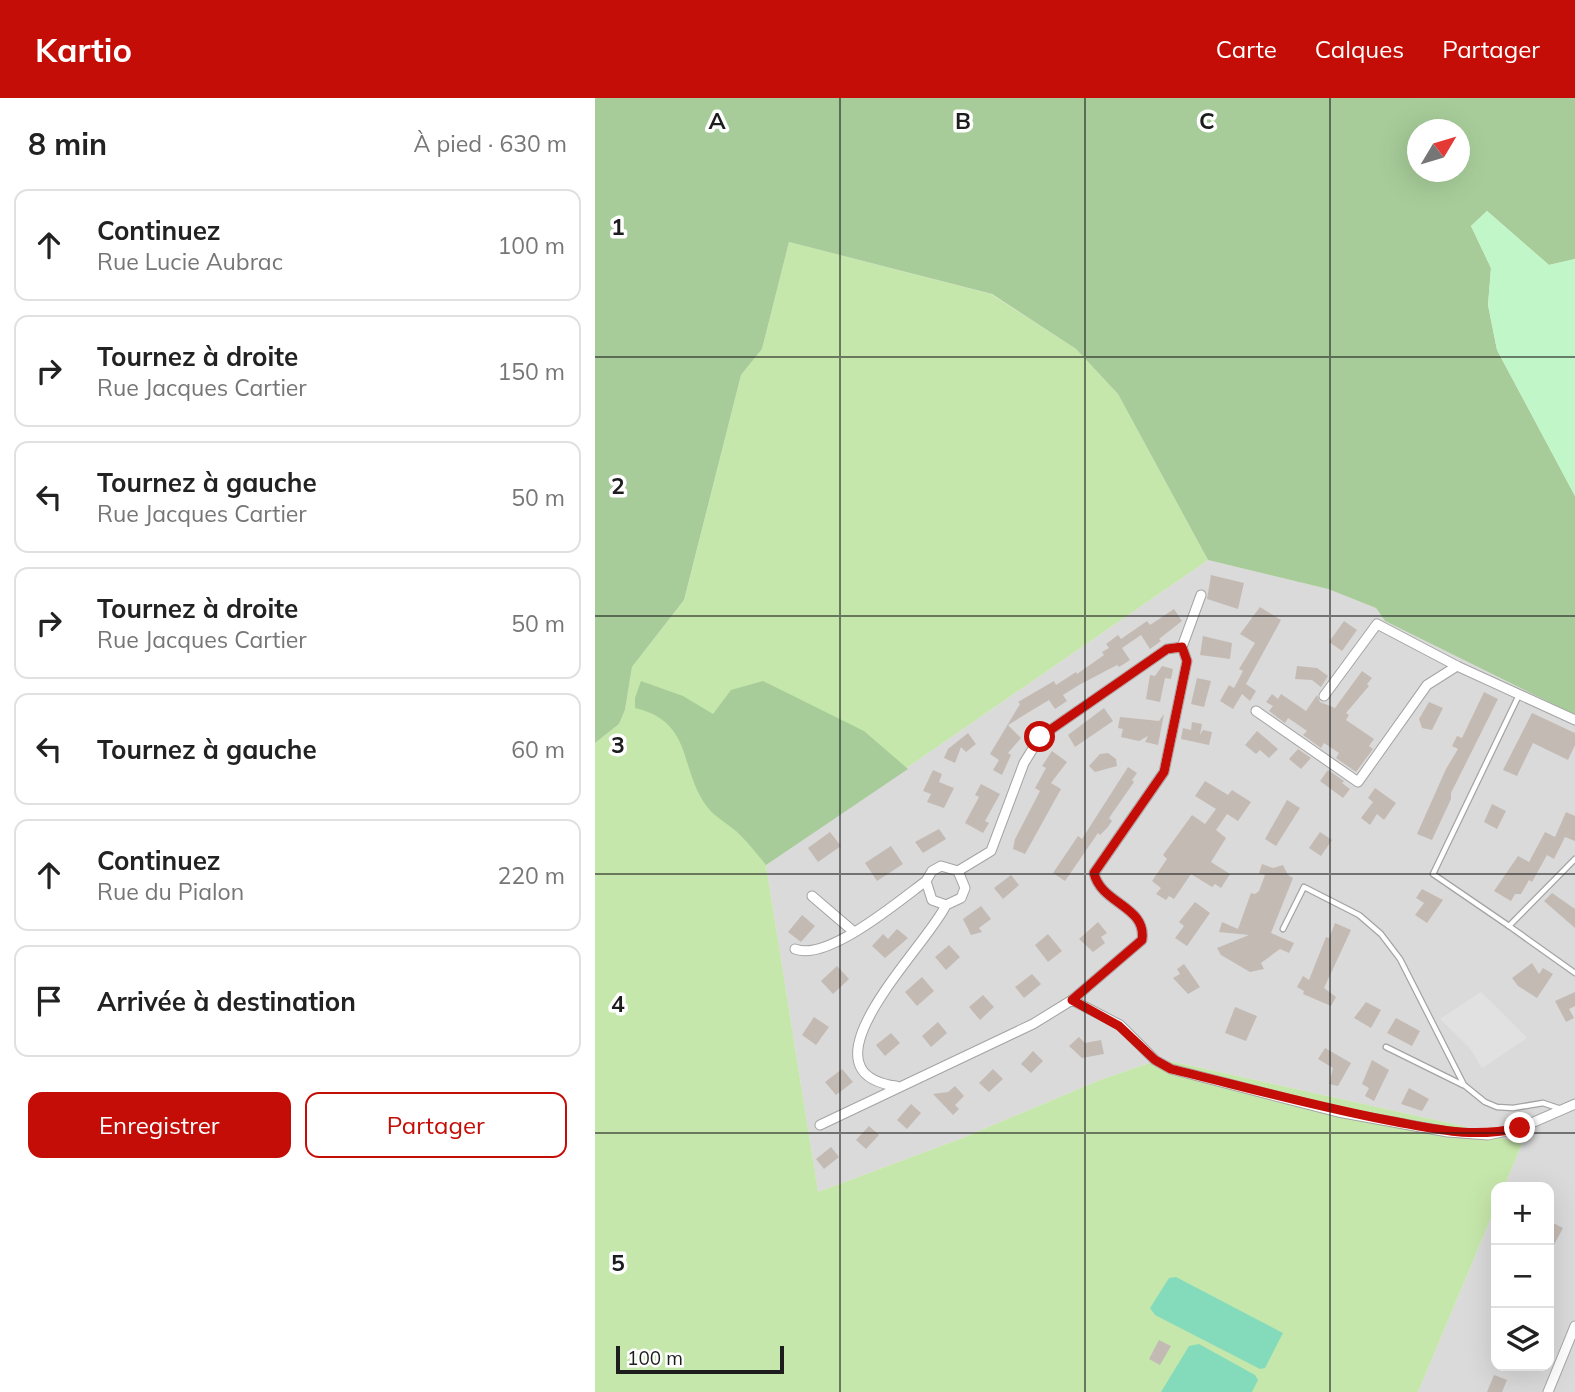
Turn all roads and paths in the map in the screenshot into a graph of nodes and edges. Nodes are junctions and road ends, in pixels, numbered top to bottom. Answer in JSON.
{"nodes":[{"id":1,"x":1201,"y":595,"type":"dead end"},
{"id":2,"x":1182,"y":647,"type":"junction"},
{"id":3,"x":1457,"y":666,"type":"junction"},
{"id":4,"x":1519,"y":694,"type":"junction"},
{"id":5,"x":1324,"y":696,"type":"dead end"},
{"id":6,"x":1256,"y":711,"type":"dead end"},
{"id":7,"x":1575,"y":720,"type":"edge"},
{"id":8,"x":1575,"y":859,"type":"edge"},
{"id":9,"x":958,"y":871,"type":"junction"},
{"id":10,"x":926,"y":881,"type":"junction"},
{"id":11,"x":812,"y":896,"type":"dead end"},
{"id":12,"x":946,"y":905,"type":"junction"},
{"id":13,"x":1509,"y":926,"type":"junction"},
{"id":14,"x":1283,"y":929,"type":"dead end"},
{"id":15,"x":854,"y":932,"type":"junction"},
{"id":16,"x":795,"y":949,"type":"dead end"},
{"id":17,"x":1575,"y":973,"type":"edge"},
{"id":18,"x":1072,"y":1000,"type":"junction"},
{"id":19,"x":1386,"y":1047,"type":"dead end"},
{"id":20,"x":1464,"y":1085,"type":"junction"},
{"id":21,"x":898,"y":1086,"type":"junction"},
{"id":22,"x":1575,"y":1104,"type":"edge"},
{"id":23,"x":1562,"y":1110,"type":"junction"},
{"id":24,"x":820,"y":1125,"type":"dead end"},
{"id":25,"x":1575,"y":1326,"type":"edge"},
{"id":26,"x":1548,"y":1392,"type":"edge"}],
"edges":[{"from":1,"to":2,"type":"street"},
{"from":2,"to":9,"type":"street"},
{"from":2,"to":18,"type":"street"},
{"from":3,"to":4,"type":"street"},
{"from":3,"to":5,"type":"street"},
{"from":3,"to":6,"type":"street"},
{"from":4,"to":7,"type":"street"},
{"from":4,"to":13,"type":"lane"},
{"from":8,"to":13,"type":"lane"},
{"from":9,"to":10,"type":"street"},
{"from":9,"to":12,"type":"street"},
{"from":10,"to":12,"type":"street"},
{"from":10,"to":15,"type":"street"},
{"from":11,"to":15,"type":"street"},
{"from":12,"to":21,"type":"street"},
{"from":13,"to":17,"type":"lane"},
{"from":14,"to":20,"type":"lane"},
{"from":15,"to":16,"type":"street"},
{"from":18,"to":21,"type":"street"},
{"from":18,"to":23,"type":"street"},
{"from":19,"to":20,"type":"lane"},
{"from":20,"to":23,"type":"lane"},
{"from":21,"to":24,"type":"street"},
{"from":22,"to":23,"type":"street"},
{"from":25,"to":26,"type":"street"}]}
